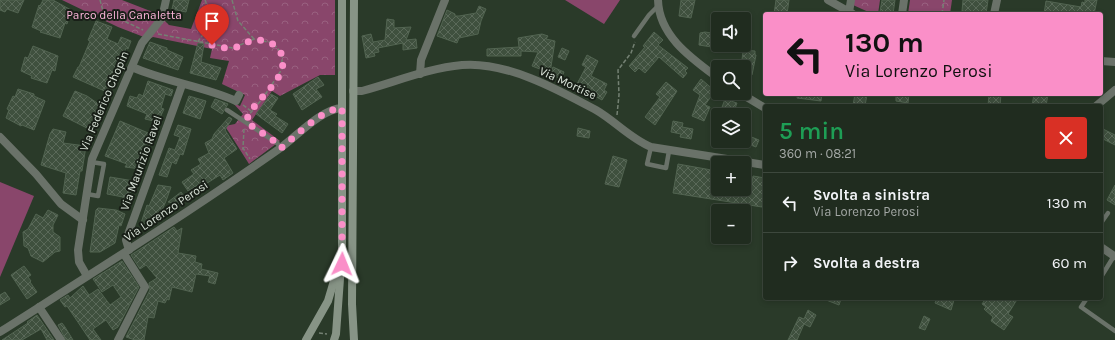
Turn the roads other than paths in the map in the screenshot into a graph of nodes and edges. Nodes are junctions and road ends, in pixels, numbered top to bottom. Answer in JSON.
{"nodes":[{"id":1,"x":166,"y":0,"type":"edge"},
{"id":2,"x":342,"y":0,"type":"edge"},
{"id":3,"x":354,"y":0,"type":"edge"},
{"id":4,"x":445,"y":0,"type":"edge"},
{"id":5,"x":828,"y":0,"type":"edge"},
{"id":6,"x":851,"y":0,"type":"edge"},
{"id":7,"x":904,"y":0,"type":"edge"},
{"id":8,"x":997,"y":0,"type":"edge"},
{"id":9,"x":658,"y":3,"type":"edge"},
{"id":10,"x":849,"y":12,"type":"edge"},
{"id":11,"x":851,"y":12,"type":"edge"},
{"id":12,"x":902,"y":12,"type":"edge"},
{"id":13,"x":994,"y":12,"type":"edge"},
{"id":14,"x":634,"y":36,"type":"dead end"},
{"id":15,"x":1103,"y":61,"type":"edge"},
{"id":16,"x":1114,"y":62,"type":"edge"},
{"id":17,"x":132,"y":67,"type":"junction"},
{"id":18,"x":711,"y":73,"type":"edge"},
{"id":19,"x":420,"y":74,"type":"junction"},
{"id":20,"x":182,"y":85,"type":"junction"},
{"id":21,"x":353,"y":91,"type":"junction"},
{"id":22,"x":1114,"y":91,"type":"edge"},
{"id":23,"x":238,"y":98,"type":"road end"},
{"id":24,"x":751,"y":100,"type":"edge"},
{"id":25,"x":1098,"y":104,"type":"edge"},
{"id":26,"x":763,"y":107,"type":"edge"},
{"id":27,"x":342,"y":108,"type":"junction"},
{"id":28,"x":227,"y":110,"type":"dead end"},
{"id":29,"x":0,"y":137,"type":"edge"},
{"id":30,"x":651,"y":147,"type":"junction"},
{"id":31,"x":281,"y":148,"type":"junction"},
{"id":32,"x":669,"y":151,"type":"junction"},
{"id":33,"x":91,"y":162,"type":"junction"},
{"id":34,"x":763,"y":165,"type":"edge"},
{"id":35,"x":86,"y":194,"type":"junction"},
{"id":36,"x":1108,"y":212,"type":"dead end"},
{"id":37,"x":83,"y":220,"type":"junction"},
{"id":38,"x":1103,"y":220,"type":"edge"},
{"id":39,"x":1103,"y":248,"type":"edge"},
{"id":40,"x":342,"y":251,"type":"junction"},
{"id":41,"x":126,"y":252,"type":"junction"},
{"id":42,"x":1114,"y":256,"type":"edge"},
{"id":43,"x":1103,"y":274,"type":"edge"},
{"id":44,"x":87,"y":276,"type":"junction"},
{"id":45,"x":1086,"y":300,"type":"edge"},
{"id":46,"x":40,"y":307,"type":"junction"},
{"id":47,"x":1115,"y":331,"type":"edge"},
{"id":48,"x":0,"y":332,"type":"edge"},
{"id":49,"x":332,"y":337,"type":"edge"},
{"id":50,"x":61,"y":340,"type":"edge"},
{"id":51,"x":118,"y":340,"type":"edge"},
{"id":52,"x":306,"y":340,"type":"edge"},
{"id":53,"x":354,"y":340,"type":"edge"}],
"edges":[{"from":1,"to":17,"type":"street","name":"Via Federico Chopin"},
{"from":2,"to":27,"type":"main road"},
{"from":3,"to":21,"type":"main road"},
{"from":4,"to":19,"type":"street"},
{"from":5,"to":10,"type":"street"},
{"from":6,"to":11,"type":"street"},
{"from":7,"to":12,"type":"street"},
{"from":8,"to":13,"type":"street"},
{"from":9,"to":14,"type":"lane"},
{"from":9,"to":18,"type":"street"},
{"from":15,"to":16,"type":"street"},
{"from":17,"to":20,"type":"street"},
{"from":17,"to":33,"type":"street","name":"Via Federico Chopin"},
{"from":19,"to":21,"type":"street","name":"Via Mortise"},
{"from":19,"to":30,"type":"street","name":"Via Mortise"},
{"from":20,"to":23,"type":"street"},
{"from":20,"to":41,"type":"street","name":"Via Maurizio Ravel"},
{"from":21,"to":53,"type":"main road"},
{"from":22,"to":25,"type":"street"},
{"from":24,"to":26,"type":"street"},
{"from":27,"to":31,"type":"street","name":"Via Lorenzo Perosi"},
{"from":27,"to":40,"type":"main road"},
{"from":28,"to":31,"type":"lane"},
{"from":29,"to":37,"type":"street"},
{"from":30,"to":32,"type":"street","name":"Via Mortise"},
{"from":30,"to":32,"type":"lane"},
{"from":31,"to":41,"type":"street","name":"Via Lorenzo Perosi"},
{"from":32,"to":34,"type":"street","name":"Via Mortise"},
{"from":33,"to":35,"type":"street","name":"Via Federico Chopin"},
{"from":33,"to":35,"type":"lane"},
{"from":35,"to":37,"type":"street","name":"Via Federico Chopin"},
{"from":36,"to":38,"type":"lane"},
{"from":37,"to":44,"type":"street","name":"Via Federico Chopin"},
{"from":39,"to":42,"type":"street"},
{"from":40,"to":49,"type":"main road"},
{"from":40,"to":52,"type":"main road"},
{"from":41,"to":44,"type":"street","name":"Via Lorenzo Perosi"},
{"from":41,"to":51,"type":"street"},
{"from":42,"to":43,"type":"lane"},
{"from":44,"to":46,"type":"street","name":"Via Lorenzo Perosi"},
{"from":45,"to":47,"type":"lane"},
{"from":46,"to":48,"type":"street","name":"Via Lorenzo Perosi"},
{"from":46,"to":50,"type":"street"}]}
